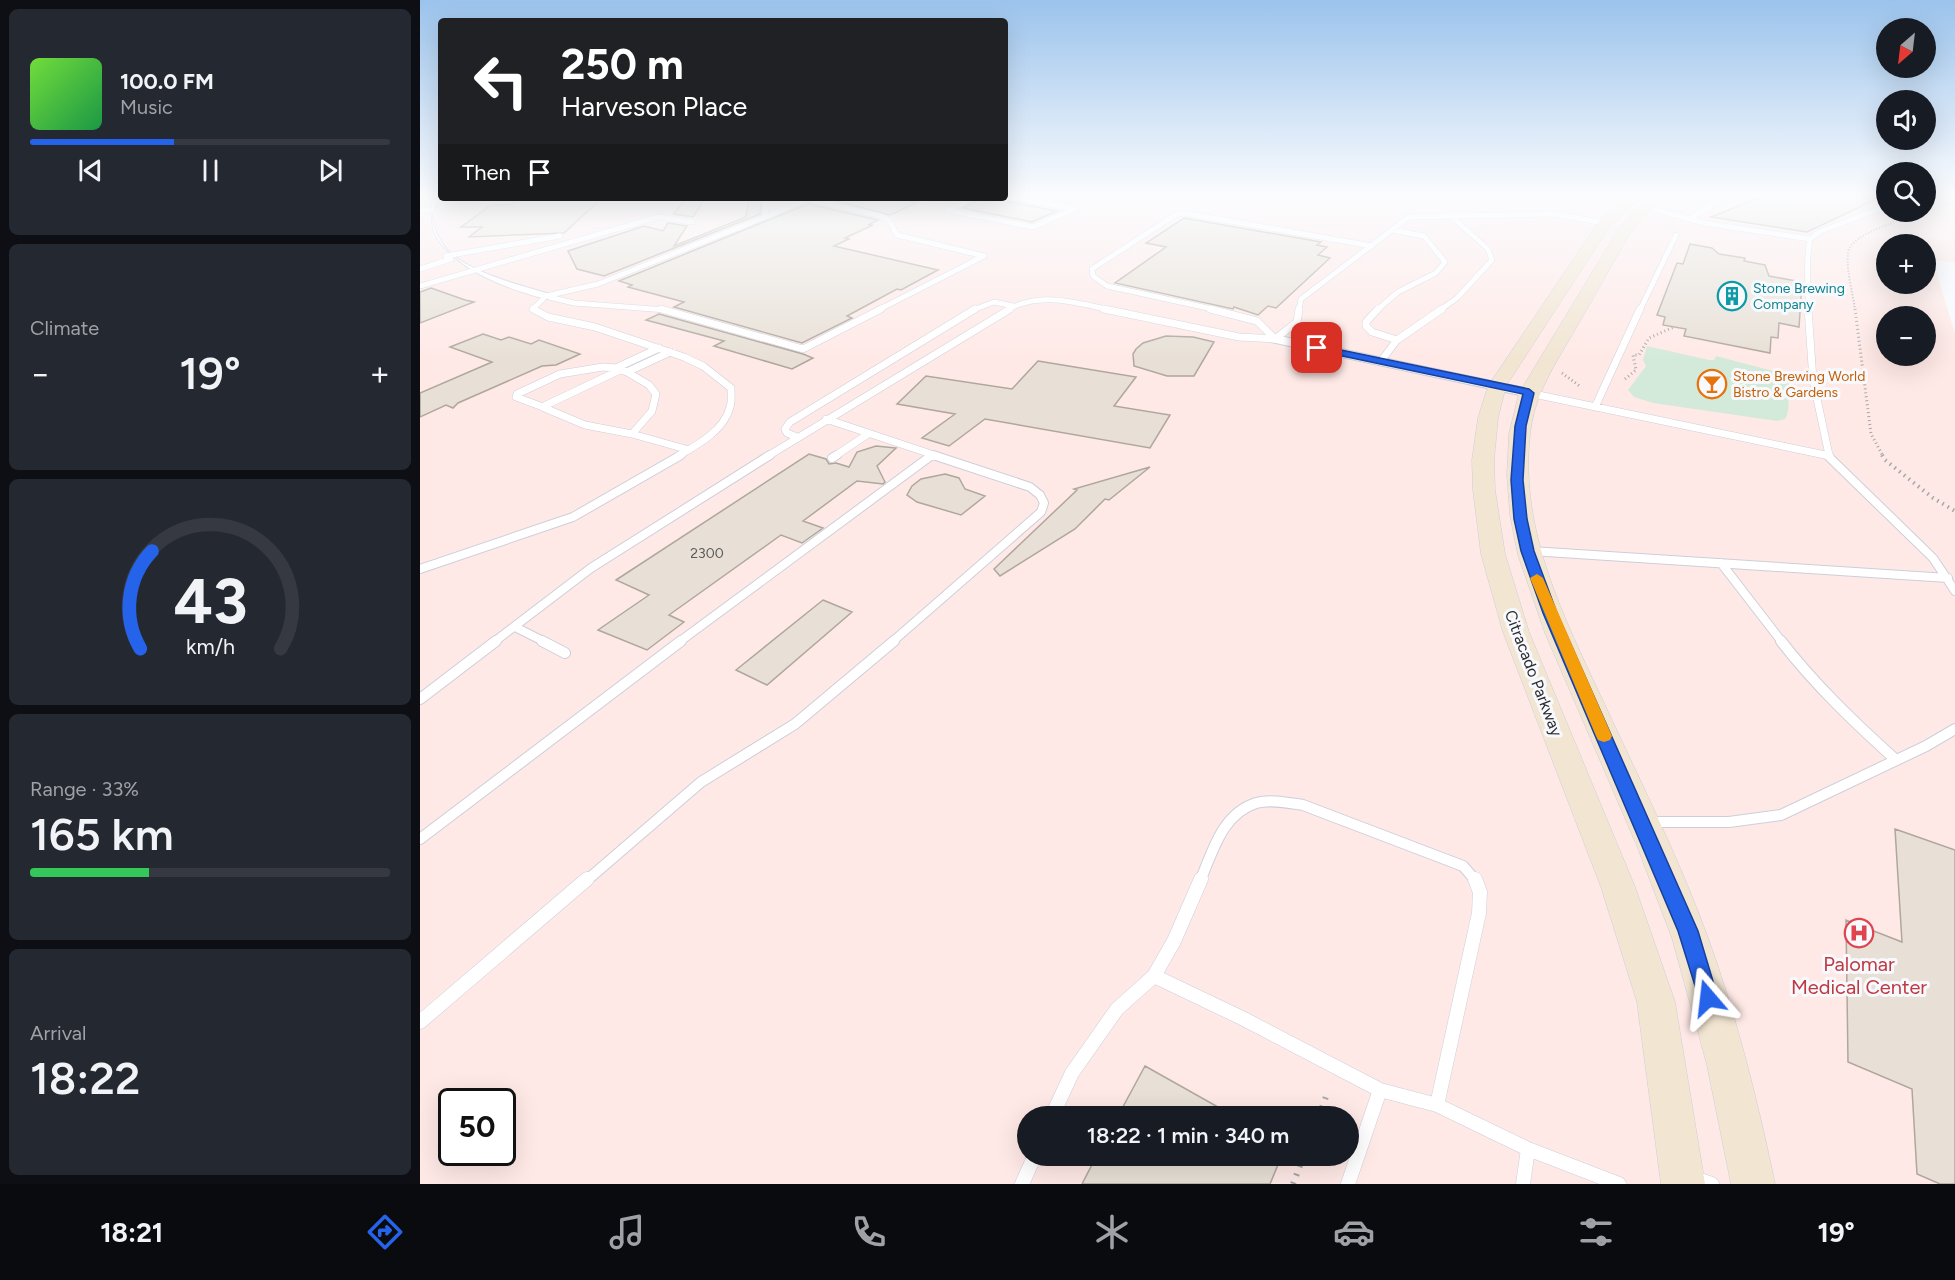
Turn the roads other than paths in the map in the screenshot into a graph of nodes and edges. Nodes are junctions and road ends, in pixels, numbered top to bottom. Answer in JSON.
{"nodes":[{"id":1,"x":442,"y":250,"type":"edge"},
{"id":2,"x":488,"y":250,"type":"edge"},
{"id":3,"x":541,"y":250,"type":"edge"},
{"id":4,"x":682,"y":250,"type":"edge"},
{"id":5,"x":960,"y":250,"type":"edge"},
{"id":6,"x":1120,"y":250,"type":"edge"},
{"id":7,"x":1366,"y":250,"type":"edge"},
{"id":8,"x":1436,"y":250,"type":"edge"},
{"id":9,"x":1488,"y":250,"type":"edge"},
{"id":10,"x":1586,"y":250,"type":"edge"},
{"id":11,"x":1613,"y":250,"type":"edge"},
{"id":12,"x":1669,"y":250,"type":"edge"},
{"id":13,"x":1807,"y":250,"type":"edge"},
{"id":14,"x":449,"y":258,"type":"junction"},
{"id":15,"x":420,"y":269,"type":"edge"},
{"id":16,"x":471,"y":270,"type":"junction"},
{"id":17,"x":420,"y":286,"type":"edge"},
{"id":18,"x":546,"y":296,"type":"junction"},
{"id":19,"x":1013,"y":306,"type":"junction"},
{"id":20,"x":1275,"y":339,"type":"junction"},
{"id":21,"x":1397,"y":340,"type":"junction"},
{"id":22,"x":658,"y":348,"type":"junction"},
{"id":23,"x":670,"y":352,"type":"junction"},
{"id":24,"x":1381,"y":361,"type":"junction"},
{"id":25,"x":621,"y":370,"type":"junction"},
{"id":26,"x":1497,"y":386,"type":"junction"},
{"id":27,"x":1529,"y":393,"type":"junction"},
{"id":28,"x":1596,"y":406,"type":"junction"},
{"id":29,"x":543,"y":407,"type":"junction"},
{"id":30,"x":826,"y":419,"type":"junction"},
{"id":31,"x":632,"y":434,"type":"junction"},
{"id":32,"x":868,"y":434,"type":"junction"},
{"id":33,"x":797,"y":437,"type":"junction"},
{"id":34,"x":689,"y":450,"type":"junction"},
{"id":35,"x":932,"y":455,"type":"junction"},
{"id":36,"x":1829,"y":455,"type":"junction"},
{"id":37,"x":832,"y":458,"type":"dead end"},
{"id":38,"x":1528,"y":551,"type":"junction"},
{"id":39,"x":1721,"y":563,"type":"junction"},
{"id":40,"x":420,"y":569,"type":"edge"},
{"id":41,"x":1948,"y":578,"type":"junction"},
{"id":42,"x":1955,"y":591,"type":"edge"},
{"id":43,"x":515,"y":627,"type":"junction"},
{"id":44,"x":565,"y":653,"type":"dead end"},
{"id":45,"x":420,"y":699,"type":"edge"},
{"id":46,"x":1955,"y":729,"type":"edge"},
{"id":47,"x":1896,"y":760,"type":"junction"},
{"id":48,"x":1642,"y":822,"type":"junction"},
{"id":49,"x":420,"y":839,"type":"edge"},
{"id":50,"x":1154,"y":976,"type":"junction"},
{"id":51,"x":420,"y":1022,"type":"edge"},
{"id":52,"x":1380,"y":1090,"type":"junction"},
{"id":53,"x":1437,"y":1105,"type":"junction"},
{"id":54,"x":1057,"y":1106,"type":"edge"},
{"id":55,"x":1528,"y":1149,"type":"junction"},
{"id":56,"x":1030,"y":1166,"type":"edge"},
{"id":57,"x":1693,"y":1180,"type":"edge"},
{"id":58,"x":1022,"y":1184,"type":"edge"},
{"id":59,"x":1348,"y":1184,"type":"edge"},
{"id":60,"x":1523,"y":1184,"type":"edge"},
{"id":61,"x":1619,"y":1184,"type":"edge"},
{"id":62,"x":1754,"y":1184,"type":"edge"}],
"edges":[{"from":1,"to":14,"type":"street"},
{"from":2,"to":14,"type":"lane"},
{"from":3,"to":16,"type":"lane"},
{"from":4,"to":18,"type":"lane"},
{"from":5,"to":18,"type":"lane"},
{"from":6,"to":20,"type":"lane"},
{"from":7,"to":20,"type":"lane"},
{"from":8,"to":21,"type":"lane"},
{"from":9,"to":21,"type":"lane"},
{"from":10,"to":26,"type":"main road","name":"Citracado Parkway"},
{"from":11,"to":27,"type":"main road","name":"Citracado Parkway"},
{"from":12,"to":28,"type":"lane"},
{"from":13,"to":36,"type":"lane"},
{"from":14,"to":15,"type":"lane"},
{"from":14,"to":16,"type":"street"},
{"from":16,"to":17,"type":"lane"},
{"from":16,"to":18,"type":"street"},
{"from":18,"to":22,"type":"lane"},
{"from":19,"to":20,"type":"lane"},
{"from":19,"to":30,"type":"lane"},
{"from":19,"to":33,"type":"lane"},
{"from":20,"to":24,"type":"street"},
{"from":21,"to":24,"type":"lane"},
{"from":22,"to":23,"type":"lane"},
{"from":22,"to":25,"type":"lane"},
{"from":23,"to":25,"type":"lane"},
{"from":23,"to":34,"type":"lane"},
{"from":24,"to":26,"type":"street"},
{"from":25,"to":29,"type":"lane"},
{"from":25,"to":29,"type":"lane"},
{"from":25,"to":31,"type":"lane"},
{"from":26,"to":27,"type":"street"},
{"from":26,"to":57,"type":"main road","name":"Citracado Parkway"},
{"from":27,"to":28,"type":"lane"},
{"from":27,"to":38,"type":"main road","name":"Citracado Parkway"},
{"from":28,"to":36,"type":"lane"},
{"from":29,"to":31,"type":"lane"},
{"from":30,"to":32,"type":"lane"},
{"from":30,"to":33,"type":"lane"},
{"from":31,"to":34,"type":"lane"},
{"from":32,"to":35,"type":"lane"},
{"from":32,"to":37,"type":"lane"},
{"from":33,"to":43,"type":"lane"},
{"from":34,"to":40,"type":"lane"},
{"from":35,"to":49,"type":"lane"},
{"from":35,"to":51,"type":"lane"},
{"from":36,"to":41,"type":"lane"},
{"from":38,"to":39,"type":"lane"},
{"from":38,"to":48,"type":"main road","name":"Citracado Parkway"},
{"from":39,"to":41,"type":"lane"},
{"from":39,"to":47,"type":"lane"},
{"from":41,"to":42,"type":"lane"},
{"from":43,"to":44,"type":"lane"},
{"from":43,"to":45,"type":"lane"},
{"from":46,"to":47,"type":"lane"},
{"from":47,"to":48,"type":"lane"},
{"from":48,"to":62,"type":"main road","name":"Citracado Parkway"},
{"from":50,"to":52,"type":"lane"},
{"from":50,"to":53,"type":"lane"},
{"from":50,"to":54,"type":"lane"},
{"from":52,"to":53,"type":"lane"},
{"from":52,"to":59,"type":"lane"},
{"from":53,"to":55,"type":"lane"},
{"from":55,"to":60,"type":"lane"},
{"from":55,"to":61,"type":"lane"},
{"from":56,"to":58,"type":"lane"}]}
